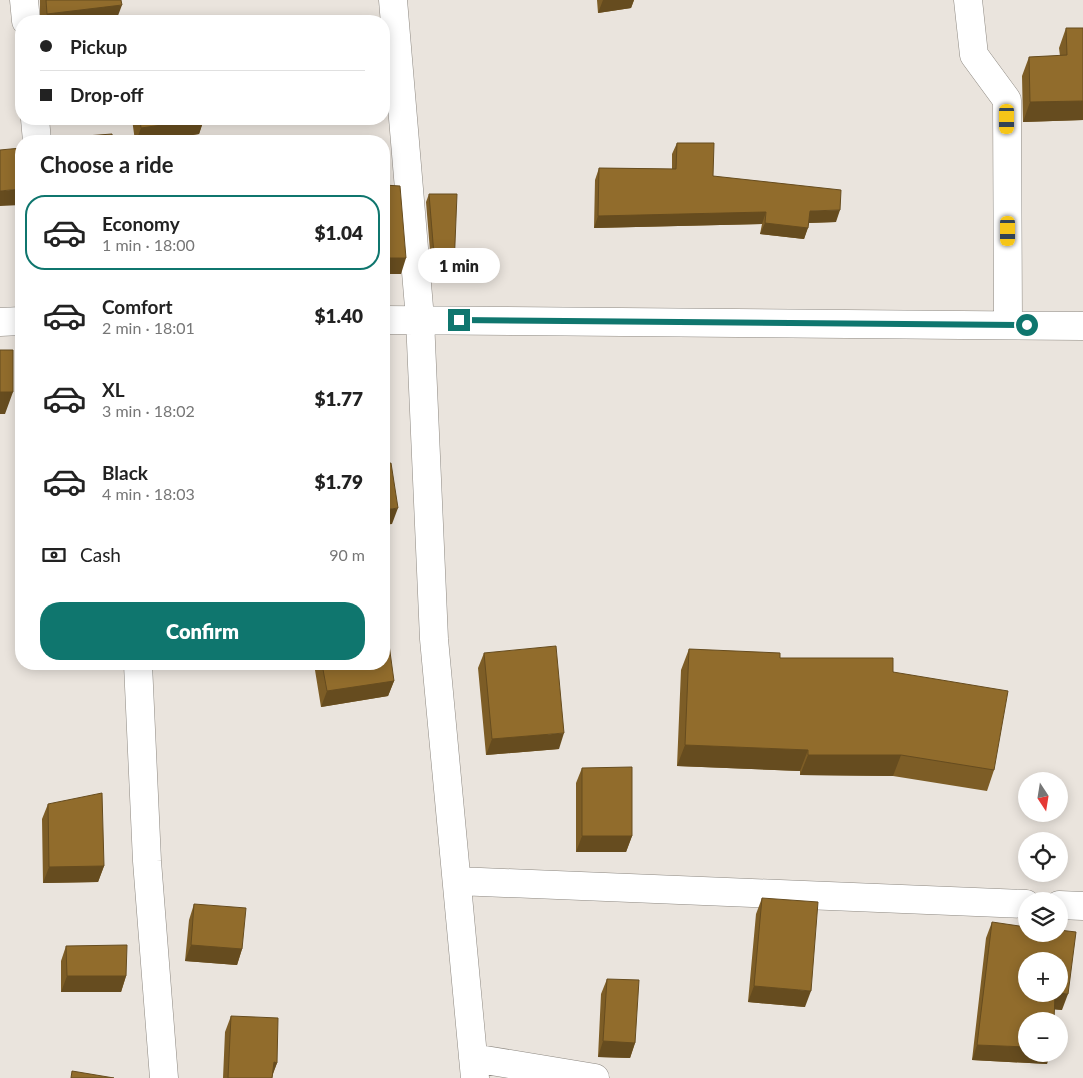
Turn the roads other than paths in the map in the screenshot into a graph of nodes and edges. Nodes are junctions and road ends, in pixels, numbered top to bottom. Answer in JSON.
{"nodes":[{"id":1,"x":24,"y":0,"type":"edge"},
{"id":2,"x":393,"y":0,"type":"edge"},
{"id":3,"x":968,"y":0,"type":"edge"},
{"id":4,"x":25,"y":15,"type":"edge"},
{"id":5,"x":420,"y":319,"type":"junction"},
{"id":6,"x":390,"y":320,"type":"edge"},
{"id":7,"x":15,"y":321,"type":"edge"},
{"id":8,"x":0,"y":322,"type":"edge"},
{"id":9,"x":1008,"y":325,"type":"junction"},
{"id":10,"x":1083,"y":326,"type":"edge"},
{"id":11,"x":138,"y":670,"type":"edge"},
{"id":12,"x":457,"y":881,"type":"junction"},
{"id":13,"x":1018,"y":904,"type":"edge"},
{"id":14,"x":1068,"y":906,"type":"edge"},
{"id":15,"x":1083,"y":906,"type":"edge"},
{"id":16,"x":474,"y":1068,"type":"edge"},
{"id":17,"x":164,"y":1078,"type":"edge"},
{"id":18,"x":595,"y":1078,"type":"edge"}],
"edges":[{"from":1,"to":4,"type":"street"},
{"from":2,"to":5,"type":"street"},
{"from":3,"to":9,"type":"street"},
{"from":5,"to":6,"type":"street"},
{"from":5,"to":9,"type":"street"},
{"from":5,"to":12,"type":"street"},
{"from":7,"to":8,"type":"street"},
{"from":9,"to":10,"type":"street"},
{"from":11,"to":17,"type":"street"},
{"from":12,"to":13,"type":"street"},
{"from":12,"to":16,"type":"street"},
{"from":14,"to":15,"type":"street"},
{"from":16,"to":18,"type":"street"}]}
